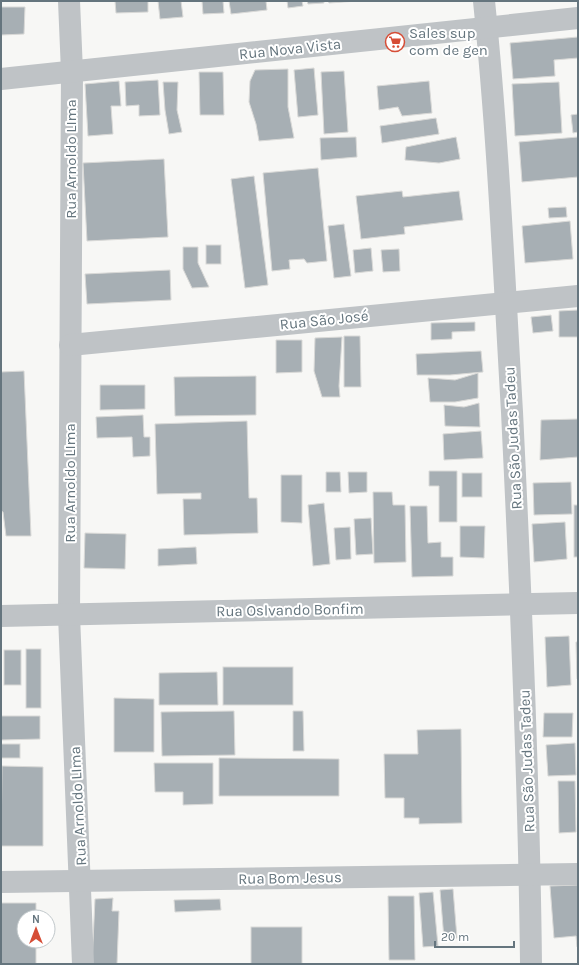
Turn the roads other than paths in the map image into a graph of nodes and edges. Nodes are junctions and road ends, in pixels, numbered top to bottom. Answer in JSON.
{"nodes":[{"id":1,"x":69,"y":1,"type":"edge"},
{"id":2,"x":484,"y":1,"type":"edge"},
{"id":3,"x":578,"y":18,"type":"edge"},
{"id":4,"x":486,"y":27,"type":"junction"},
{"id":5,"x":72,"y":72,"type":"junction"},
{"id":6,"x":1,"y":79,"type":"edge"},
{"id":7,"x":578,"y":296,"type":"edge"},
{"id":8,"x":506,"y":301,"type":"junction"},
{"id":9,"x":70,"y":345,"type":"junction"},
{"id":10,"x":578,"y":603,"type":"edge"},
{"id":11,"x":522,"y":605,"type":"junction"},
{"id":12,"x":69,"y":615,"type":"junction"},
{"id":13,"x":1,"y":616,"type":"edge"},
{"id":14,"x":578,"y":874,"type":"edge"},
{"id":15,"x":530,"y":875,"type":"junction"},
{"id":16,"x":1,"y":882,"type":"edge"},
{"id":17,"x":81,"y":882,"type":"junction"},
{"id":18,"x":83,"y":964,"type":"edge"},
{"id":19,"x":531,"y":964,"type":"edge"}],
"edges":[{"from":1,"to":5,"type":"street","name":"Rua Arnoldo LIma"},
{"from":2,"to":4,"type":"street","name":"Rua São Judas Tadeu"},
{"from":3,"to":4,"type":"street","name":"Rua Nova Vista"},
{"from":4,"to":5,"type":"street","name":"Rua Nova Vista"},
{"from":4,"to":8,"type":"street","name":"Rua São Judas Tadeu"},
{"from":5,"to":6,"type":"street","name":"Rua Nova Vista"},
{"from":5,"to":9,"type":"street","name":"Rua Arnoldo LIma"},
{"from":7,"to":8,"type":"street","name":"Rua São José"},
{"from":8,"to":9,"type":"street","name":"Rua São José"},
{"from":8,"to":11,"type":"street","name":"Rua São Judas Tadeu"},
{"from":9,"to":12,"type":"street","name":"Rua Arnoldo LIma"},
{"from":10,"to":11,"type":"street","name":"Rua Oslvando Bonfim"},
{"from":11,"to":12,"type":"street","name":"Rua Oslvando Bonfim"},
{"from":11,"to":15,"type":"street","name":"Rua São Judas Tadeu"},
{"from":12,"to":13,"type":"street","name":"Rua Oslvando Bonfim"},
{"from":12,"to":17,"type":"street","name":"Rua Arnoldo LIma"},
{"from":14,"to":15,"type":"street","name":"Rua Bom Jesus"},
{"from":15,"to":17,"type":"street","name":"Rua Bom Jesus"},
{"from":15,"to":19,"type":"street","name":"Rua São Judas Tadeu"},
{"from":16,"to":17,"type":"street","name":"Rua Bom Jesus"},
{"from":17,"to":18,"type":"street","name":"Rua Arnoldo LIma"}]}
